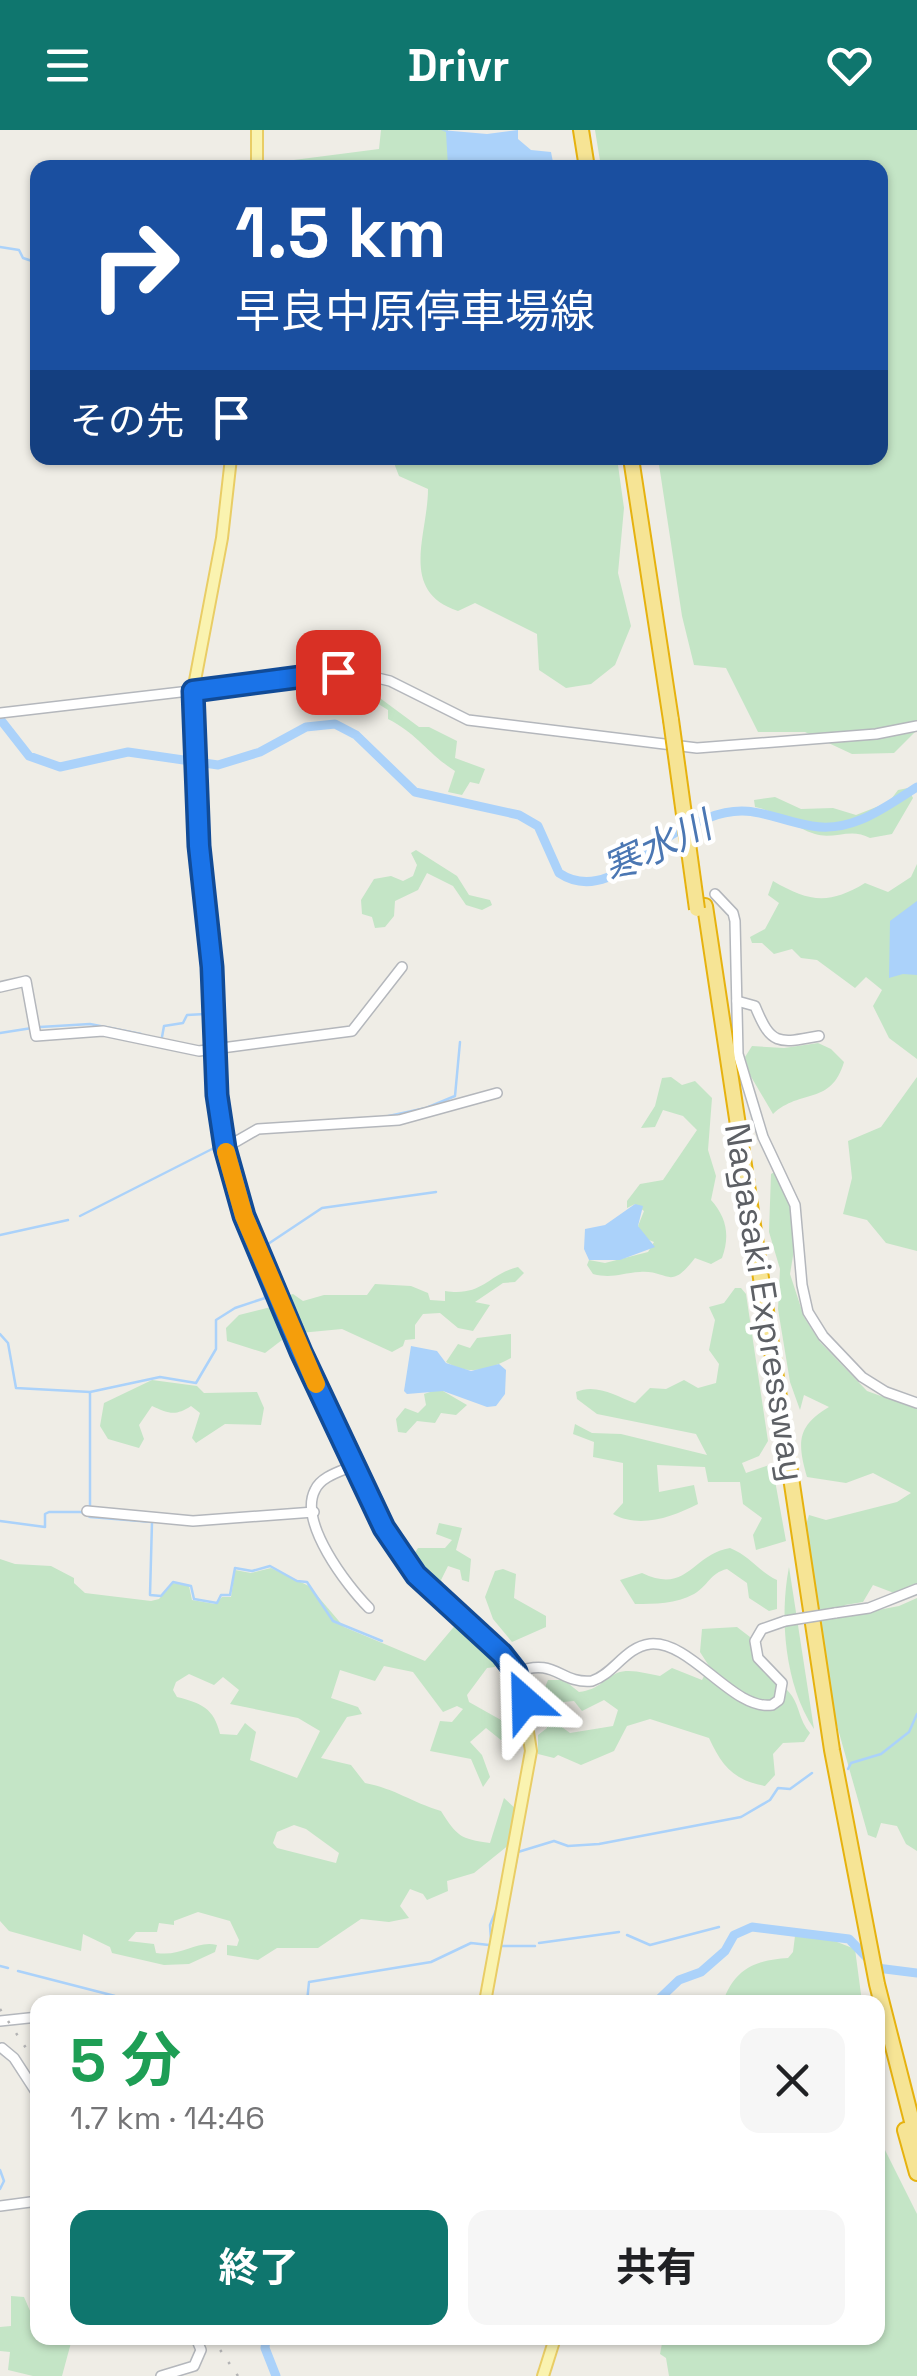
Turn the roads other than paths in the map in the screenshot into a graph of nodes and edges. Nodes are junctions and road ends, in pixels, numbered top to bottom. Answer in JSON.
{"nodes":[{"id":1,"x":257,"y":130,"type":"edge"},
{"id":2,"x":581,"y":130,"type":"edge"},
{"id":3,"x":589,"y":130,"type":"edge"},
{"id":4,"x":257,"y":160,"type":"edge"},
{"id":5,"x":586,"y":160,"type":"edge"},
{"id":6,"x":594,"y":160,"type":"edge"},
{"id":7,"x":229,"y":465,"type":"edge"},
{"id":8,"x":636,"y":465,"type":"edge"},
{"id":9,"x":193,"y":691,"type":"junction"},
{"id":10,"x":4,"y":712,"type":"edge"},
{"id":11,"x":917,"y":726,"type":"edge"},
{"id":12,"x":706,"y":903,"type":"junction"},
{"id":13,"x":402,"y":967,"type":"dead end"},
{"id":14,"x":0,"y":987,"type":"edge"},
{"id":15,"x":737,"y":1001,"type":"junction"},
{"id":16,"x":818,"y":1036,"type":"dead end"},
{"id":17,"x":214,"y":1050,"type":"junction"},
{"id":18,"x":497,"y":1093,"type":"dead end"},
{"id":19,"x":225,"y":1148,"type":"junction"},
{"id":20,"x":917,"y":1402,"type":"edge"},
{"id":21,"x":355,"y":1466,"type":"junction"},
{"id":22,"x":87,"y":1512,"type":"dead end"},
{"id":23,"x":314,"y":1512,"type":"junction"},
{"id":24,"x":917,"y":1589,"type":"edge"},
{"id":25,"x":369,"y":1608,"type":"dead end"},
{"id":26,"x":516,"y":1672,"type":"junction"},
{"id":27,"x":873,"y":1982,"type":"junction"},
{"id":28,"x":486,"y":1995,"type":"edge"},
{"id":29,"x":873,"y":1995,"type":"edge"},
{"id":30,"x":877,"y":1995,"type":"edge"},
{"id":31,"x":30,"y":2018,"type":"edge"},
{"id":32,"x":0,"y":2021,"type":"edge"},
{"id":33,"x":885,"y":2025,"type":"edge"},
{"id":34,"x":2,"y":2048,"type":"edge"},
{"id":35,"x":885,"y":2048,"type":"edge"},
{"id":36,"x":30,"y":2082,"type":"edge"},
{"id":37,"x":917,"y":2141,"type":"edge"},
{"id":38,"x":917,"y":2172,"type":"edge"},
{"id":39,"x":30,"y":2202,"type":"edge"},
{"id":40,"x":0,"y":2206,"type":"edge"},
{"id":41,"x":199,"y":2345,"type":"edge"},
{"id":42,"x":553,"y":2345,"type":"edge"},
{"id":43,"x":162,"y":2376,"type":"edge"},
{"id":44,"x":543,"y":2376,"type":"edge"}],
"edges":[{"from":1,"to":4,"type":"main road"},
{"from":2,"to":5,"type":"highway"},
{"from":3,"to":6,"type":"highway"},
{"from":7,"to":9,"type":"main road"},
{"from":8,"to":12,"type":"highway","name":"Nagasaki Expressway","bridge":true},
{"from":9,"to":10,"type":"street"},
{"from":9,"to":11,"type":"street"},
{"from":9,"to":17,"type":"main road"},
{"from":12,"to":15,"type":"street"},
{"from":12,"to":27,"type":"highway","name":"Nagasaki Expressway"},
{"from":13,"to":17,"type":"street"},
{"from":14,"to":17,"type":"street"},
{"from":15,"to":16,"type":"street"},
{"from":15,"to":20,"type":"street"},
{"from":17,"to":19,"type":"main road"},
{"from":18,"to":19,"type":"street"},
{"from":19,"to":21,"type":"main road"},
{"from":21,"to":23,"type":"street"},
{"from":21,"to":26,"type":"main road"},
{"from":22,"to":23,"type":"street"},
{"from":23,"to":25,"type":"street"},
{"from":24,"to":26,"type":"street","bridge":true},
{"from":26,"to":28,"type":"main road"},
{"from":27,"to":29,"type":"highway","name":"Nagasaki Expressway"},
{"from":27,"to":30,"type":"highway","name":"Nagasaki Expressway"},
{"from":31,"to":32,"type":"street"},
{"from":33,"to":37,"type":"highway","name":"Nagasaki Expressway"},
{"from":34,"to":36,"type":"street"},
{"from":35,"to":38,"type":"highway"},
{"from":39,"to":40,"type":"street"},
{"from":41,"to":43,"type":"street"},
{"from":42,"to":44,"type":"main road"}]}
